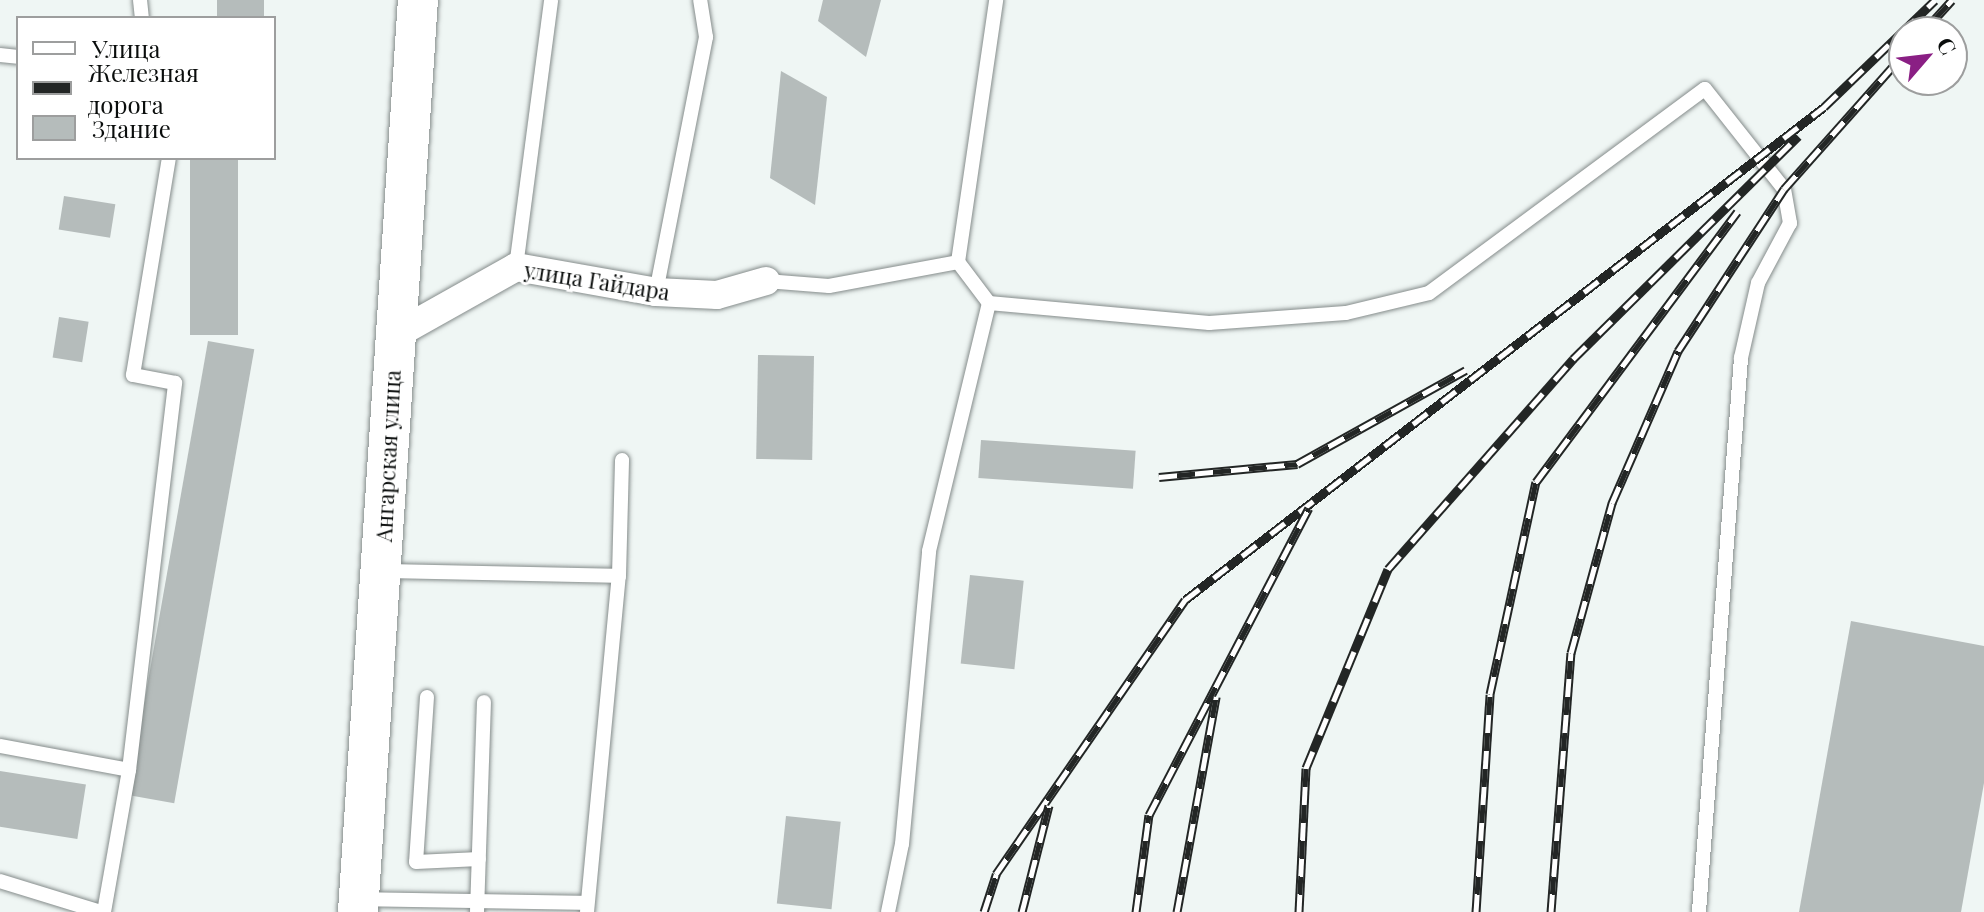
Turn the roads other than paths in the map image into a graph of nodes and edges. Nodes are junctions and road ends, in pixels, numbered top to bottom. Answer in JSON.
{"nodes":[{"id":1,"x":418,"y":0,"type":"edge"},
{"id":2,"x":551,"y":0,"type":"edge"},
{"id":3,"x":700,"y":0,"type":"edge"},
{"id":4,"x":996,"y":0,"type":"edge"},
{"id":5,"x":169,"y":160,"type":"edge"},
{"id":6,"x":958,"y":262,"type":"junction"},
{"id":7,"x":516,"y":267,"type":"junction"},
{"id":8,"x":766,"y":281,"type":"joint"},
{"id":9,"x":656,"y":292,"type":"junction"},
{"id":10,"x":989,"y":303,"type":"junction"},
{"id":11,"x":395,"y":335,"type":"junction"},
{"id":12,"x":622,"y":460,"type":"dead end"},
{"id":13,"x":382,"y":571,"type":"junction"},
{"id":14,"x":619,"y":576,"type":"junction"},
{"id":15,"x":427,"y":697,"type":"dead end"},
{"id":16,"x":484,"y":702,"type":"dead end"},
{"id":17,"x":0,"y":746,"type":"edge"},
{"id":18,"x":129,"y":770,"type":"junction"},
{"id":19,"x":479,"y":859,"type":"junction"},
{"id":20,"x":0,"y":881,"type":"edge"},
{"id":21,"x":358,"y":905,"type":"edge"},
{"id":22,"x":477,"y":907,"type":"edge"},
{"id":23,"x":587,"y":908,"type":"edge"},
{"id":24,"x":102,"y":912,"type":"edge"},
{"id":25,"x":888,"y":912,"type":"edge"},
{"id":26,"x":1699,"y":912,"type":"edge"}],
"edges":[{"from":1,"to":11,"type":"street","name":"Ангарская улица"},
{"from":2,"to":7,"type":"lane"},
{"from":3,"to":9,"type":"lane"},
{"from":4,"to":6,"type":"lane"},
{"from":5,"to":18,"type":"lane"},
{"from":6,"to":8,"type":"lane"},
{"from":6,"to":10,"type":"lane"},
{"from":7,"to":9,"type":"street","name":"улица Гайдара"},
{"from":7,"to":11,"type":"street","name":"улица Гайдара"},
{"from":8,"to":9,"type":"street","name":"улица Гайдара"},
{"from":10,"to":25,"type":"lane"},
{"from":10,"to":26,"type":"lane"},
{"from":11,"to":13,"type":"street","name":"Ангарская улица"},
{"from":12,"to":14,"type":"lane"},
{"from":13,"to":14,"type":"lane"},
{"from":13,"to":21,"type":"street","name":"Ангарская улица"},
{"from":14,"to":23,"type":"lane"},
{"from":15,"to":19,"type":"lane"},
{"from":16,"to":19,"type":"lane"},
{"from":17,"to":18,"type":"lane"},
{"from":18,"to":24,"type":"lane"},
{"from":19,"to":22,"type":"lane"},
{"from":20,"to":24,"type":"lane"},
{"from":21,"to":22,"type":"lane"},
{"from":22,"to":23,"type":"lane"}]}
